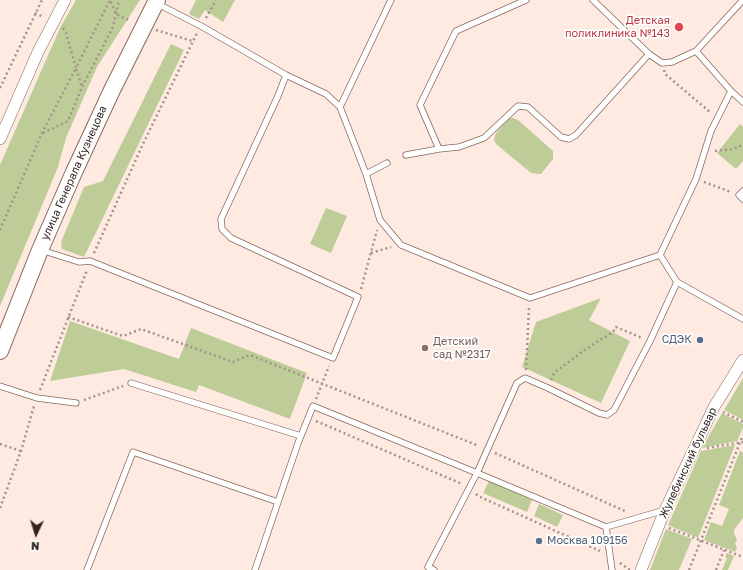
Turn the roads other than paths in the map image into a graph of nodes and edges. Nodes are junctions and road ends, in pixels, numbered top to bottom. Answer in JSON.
{"nodes":[{"id":1,"x":65,"y":0,"type":"edge"},
{"id":2,"x":390,"y":0,"type":"edge"},
{"id":3,"x":526,"y":0,"type":"edge"},
{"id":4,"x":593,"y":0,"type":"edge"},
{"id":5,"x":743,"y":0,"type":"edge"},
{"id":6,"x":156,"y":1,"type":"edge"},
{"id":7,"x":696,"y":51,"type":"junction"},
{"id":8,"x":649,"y":54,"type":"junction"},
{"id":9,"x":286,"y":75,"type":"junction"},
{"id":10,"x":732,"y":91,"type":"junction"},
{"id":11,"x":743,"y":102,"type":"edge"},
{"id":12,"x":340,"y":107,"type":"junction"},
{"id":13,"x":0,"y":139,"type":"edge"},
{"id":14,"x":439,"y":149,"type":"junction"},
{"id":15,"x":406,"y":155,"type":"dead end"},
{"id":16,"x":387,"y":163,"type":"dead end"},
{"id":17,"x":366,"y":174,"type":"junction"},
{"id":18,"x":40,"y":250,"type":"junction"},
{"id":19,"x":660,"y":255,"type":"junction"},
{"id":20,"x":677,"y":282,"type":"junction"},
{"id":21,"x":743,"y":319,"type":"edge"},
{"id":22,"x":0,"y":351,"type":"edge"},
{"id":23,"x":743,"y":360,"type":"edge"},
{"id":24,"x":131,"y":383,"type":"road end"},
{"id":25,"x":0,"y":386,"type":"edge"},
{"id":26,"x":76,"y":403,"type":"road end"},
{"id":27,"x":301,"y":436,"type":"junction"},
{"id":28,"x":477,"y":473,"type":"junction"},
{"id":29,"x":278,"y":502,"type":"junction"},
{"id":30,"x":665,"y":510,"type":"junction"},
{"id":31,"x":606,"y":527,"type":"junction"},
{"id":32,"x":87,"y":570,"type":"edge"},
{"id":33,"x":256,"y":570,"type":"edge"},
{"id":34,"x":434,"y":570,"type":"edge"},
{"id":35,"x":612,"y":570,"type":"edge"},
{"id":36,"x":641,"y":570,"type":"edge"}],
"edges":[{"from":1,"to":13,"type":"street"},
{"from":2,"to":12,"type":"lane"},
{"from":3,"to":14,"type":"lane"},
{"from":4,"to":8,"type":"lane"},
{"from":5,"to":7,"type":"lane"},
{"from":6,"to":9,"type":"lane"},
{"from":6,"to":18,"type":"main road","name":"улица Генерала Кузнецова"},
{"from":7,"to":8,"type":"lane"},
{"from":7,"to":10,"type":"lane"},
{"from":8,"to":14,"type":"lane"},
{"from":9,"to":12,"type":"lane"},
{"from":9,"to":18,"type":"lane"},
{"from":10,"to":11,"type":"lane"},
{"from":10,"to":19,"type":"lane"},
{"from":12,"to":17,"type":"lane"},
{"from":14,"to":15,"type":"lane"},
{"from":16,"to":17,"type":"lane"},
{"from":17,"to":19,"type":"lane"},
{"from":18,"to":22,"type":"main road","name":"улица Генерала Кузнецова"},
{"from":19,"to":20,"type":"lane"},
{"from":20,"to":21,"type":"lane"},
{"from":20,"to":28,"type":"lane"},
{"from":23,"to":30,"type":"street","name":"Жулебинский бульвар"},
{"from":24,"to":27,"type":"lane"},
{"from":25,"to":26,"type":"lane"},
{"from":27,"to":28,"type":"lane"},
{"from":27,"to":29,"type":"lane"},
{"from":28,"to":31,"type":"lane"},
{"from":28,"to":34,"type":"lane"},
{"from":29,"to":32,"type":"lane"},
{"from":29,"to":33,"type":"lane"},
{"from":30,"to":31,"type":"lane"},
{"from":30,"to":36,"type":"street","name":"Жулебинский бульвар"},
{"from":31,"to":35,"type":"lane"}]}
